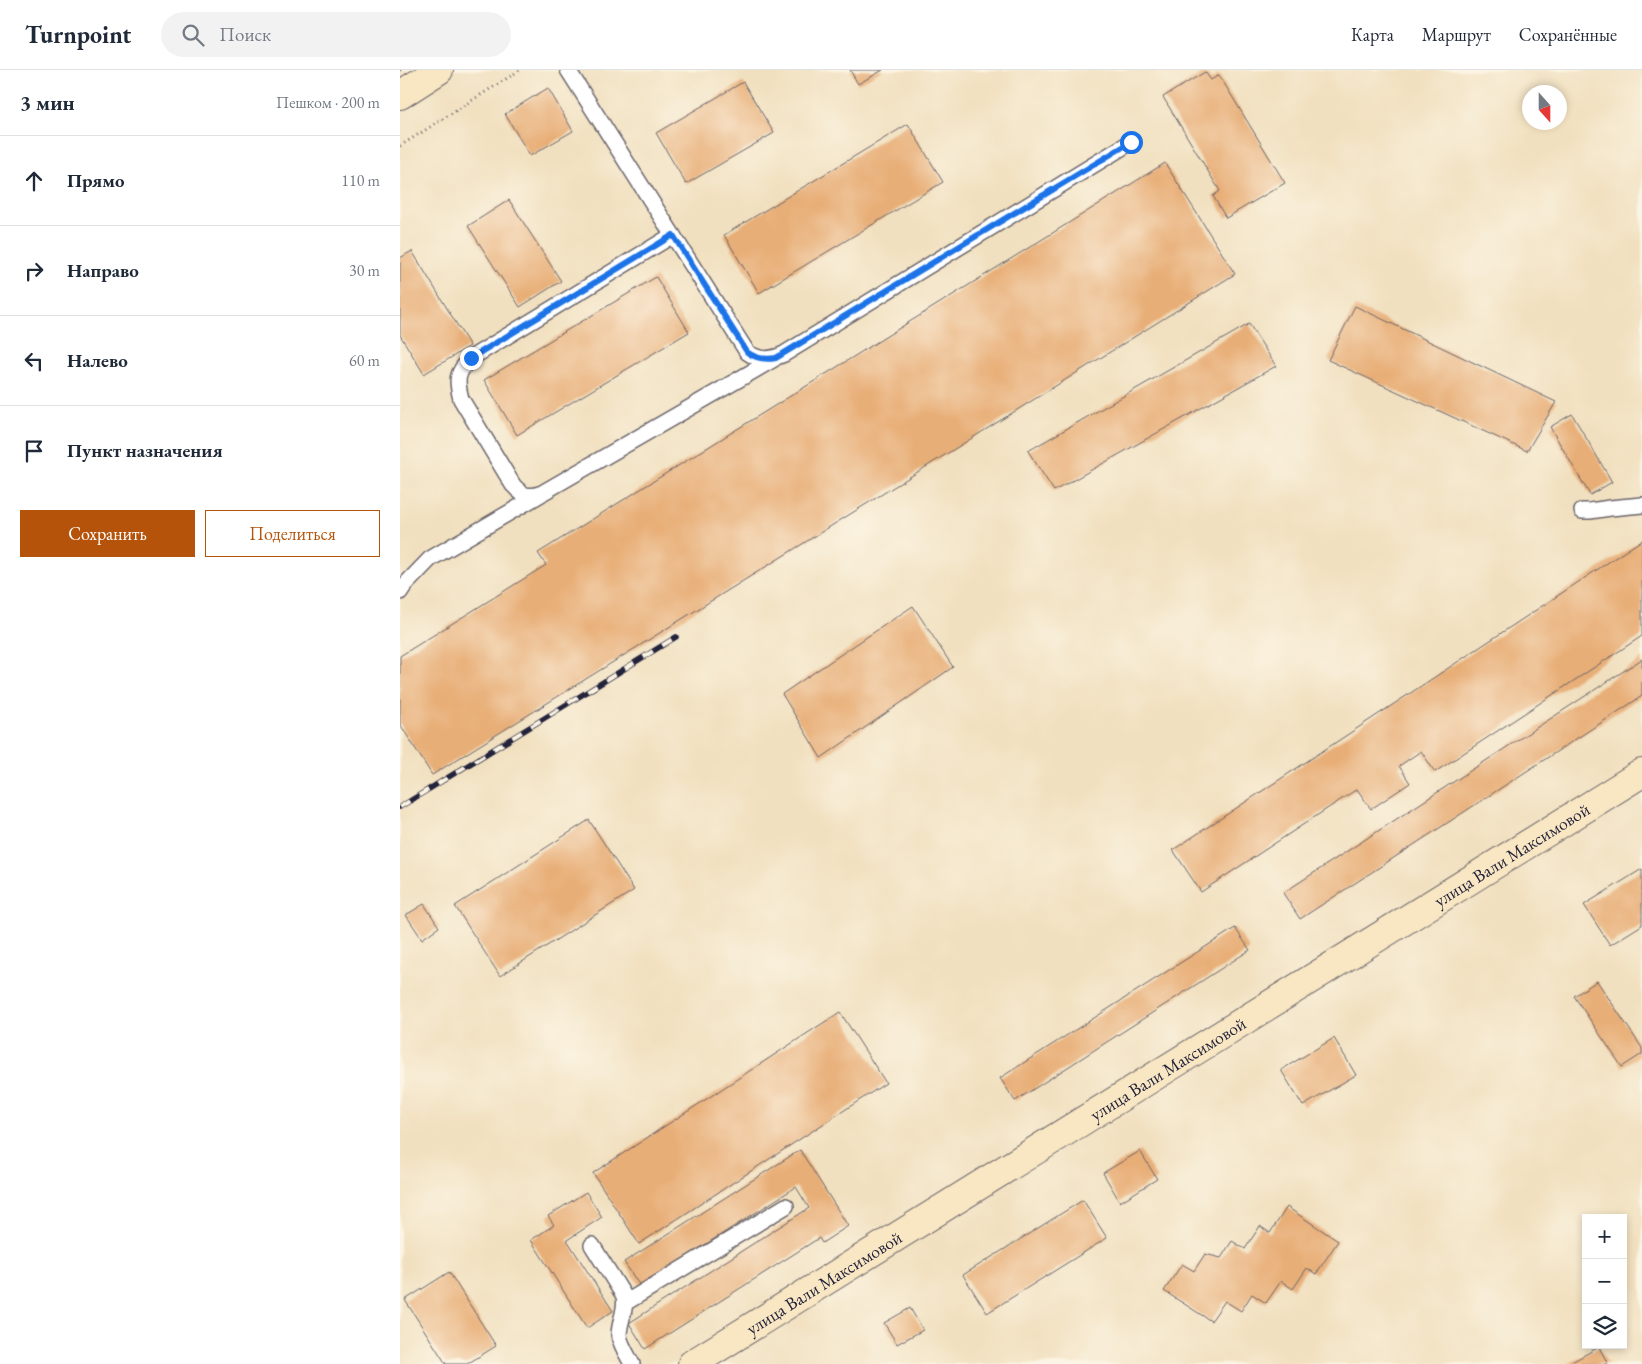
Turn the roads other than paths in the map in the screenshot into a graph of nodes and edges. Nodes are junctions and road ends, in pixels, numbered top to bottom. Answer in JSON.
{"nodes":[{"id":1,"x":439,"y":70,"type":"edge"},
{"id":2,"x":568,"y":70,"type":"edge"},
{"id":3,"x":400,"y":95,"type":"edge"},
{"id":4,"x":1131,"y":142,"type":"dead end"},
{"id":5,"x":673,"y":235,"type":"junction"},
{"id":6,"x":776,"y":358,"type":"junction"},
{"id":7,"x":542,"y":493,"type":"junction"},
{"id":8,"x":1642,"y":505,"type":"edge"},
{"id":9,"x":1582,"y":511,"type":"dead end"},
{"id":10,"x":400,"y":592,"type":"edge"},
{"id":11,"x":1642,"y":773,"type":"edge"},
{"id":12,"x":786,"y":1206,"type":"dead end"},
{"id":13,"x":592,"y":1245,"type":"dead end"},
{"id":14,"x":625,"y":1303,"type":"junction"},
{"id":15,"x":632,"y":1364,"type":"edge"},
{"id":16,"x":692,"y":1364,"type":"edge"}],
"edges":[{"from":1,"to":3,"type":"street"},
{"from":2,"to":5,"type":"lane"},
{"from":4,"to":6,"type":"lane"},
{"from":5,"to":6,"type":"lane"},
{"from":5,"to":7,"type":"lane"},
{"from":6,"to":7,"type":"lane"},
{"from":7,"to":10,"type":"lane"},
{"from":8,"to":9,"type":"lane"},
{"from":11,"to":16,"type":"street","name":"улица Вали Максимовой"},
{"from":12,"to":14,"type":"lane"},
{"from":13,"to":14,"type":"lane"},
{"from":14,"to":15,"type":"lane"}]}
